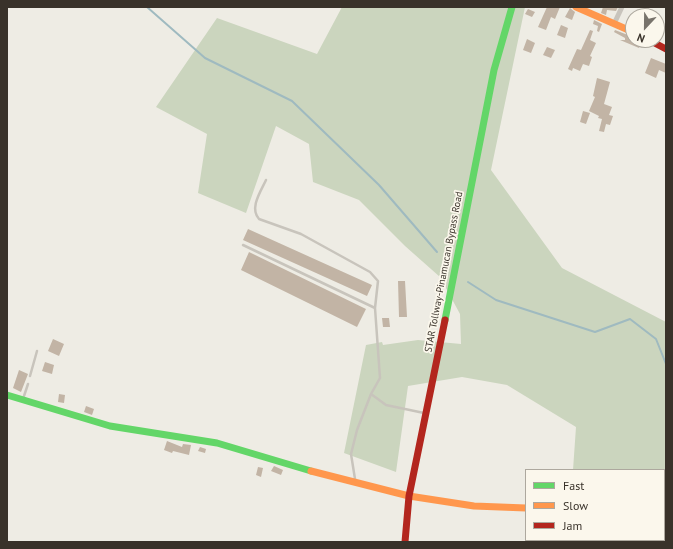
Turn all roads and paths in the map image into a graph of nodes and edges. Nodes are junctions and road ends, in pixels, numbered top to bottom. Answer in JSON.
{"nodes":[{"id":1,"x":512,"y":7,"type":"edge"},
{"id":2,"x":576,"y":7,"type":"edge"},
{"id":3,"x":622,"y":7,"type":"edge"},
{"id":4,"x":614,"y":24,"type":"junction"},
{"id":5,"x":625,"y":29,"type":"edge"},
{"id":6,"x":266,"y":180,"type":"dead end"},
{"id":7,"x":243,"y":245,"type":"dead end"},
{"id":8,"x":375,"y":308,"type":"junction"},
{"id":9,"x":37,"y":352,"type":"dead end"},
{"id":10,"x":30,"y":376,"type":"dead end"},
{"id":11,"x":28,"y":384,"type":"dead end"},
{"id":12,"x":7,"y":394,"type":"edge"},
{"id":13,"x":371,"y":394,"type":"junction"},
{"id":14,"x":23,"y":400,"type":"junction"},
{"id":15,"x":426,"y":413,"type":"junction"},
{"id":16,"x":355,"y":482,"type":"junction"},
{"id":17,"x":409,"y":496,"type":"junction"},
{"id":18,"x":525,"y":508,"type":"edge"},
{"id":19,"x":405,"y":542,"type":"edge"}],
"edges":[{"from":1,"to":15,"type":"street","name":"STAR Tollway-Pinamucan Bypass Road"},
{"from":2,"to":4,"type":"street"},
{"from":3,"to":4,"type":"street"},
{"from":4,"to":5,"type":"street"},
{"from":6,"to":8,"type":"lane"},
{"from":7,"to":8,"type":"lane"},
{"from":8,"to":13,"type":"lane"},
{"from":9,"to":10,"type":"lane"},
{"from":11,"to":14,"type":"lane"},
{"from":12,"to":14,"type":"street"},
{"from":13,"to":15,"type":"lane"},
{"from":13,"to":16,"type":"lane"},
{"from":14,"to":16,"type":"street"},
{"from":15,"to":17,"type":"street","name":"STAR Tollway-Pinamucan Bypass Road"},
{"from":16,"to":17,"type":"street"},
{"from":17,"to":18,"type":"street"},
{"from":17,"to":19,"type":"street","name":"STAR Tollway-Pinamucan Bypass Road"}]}
